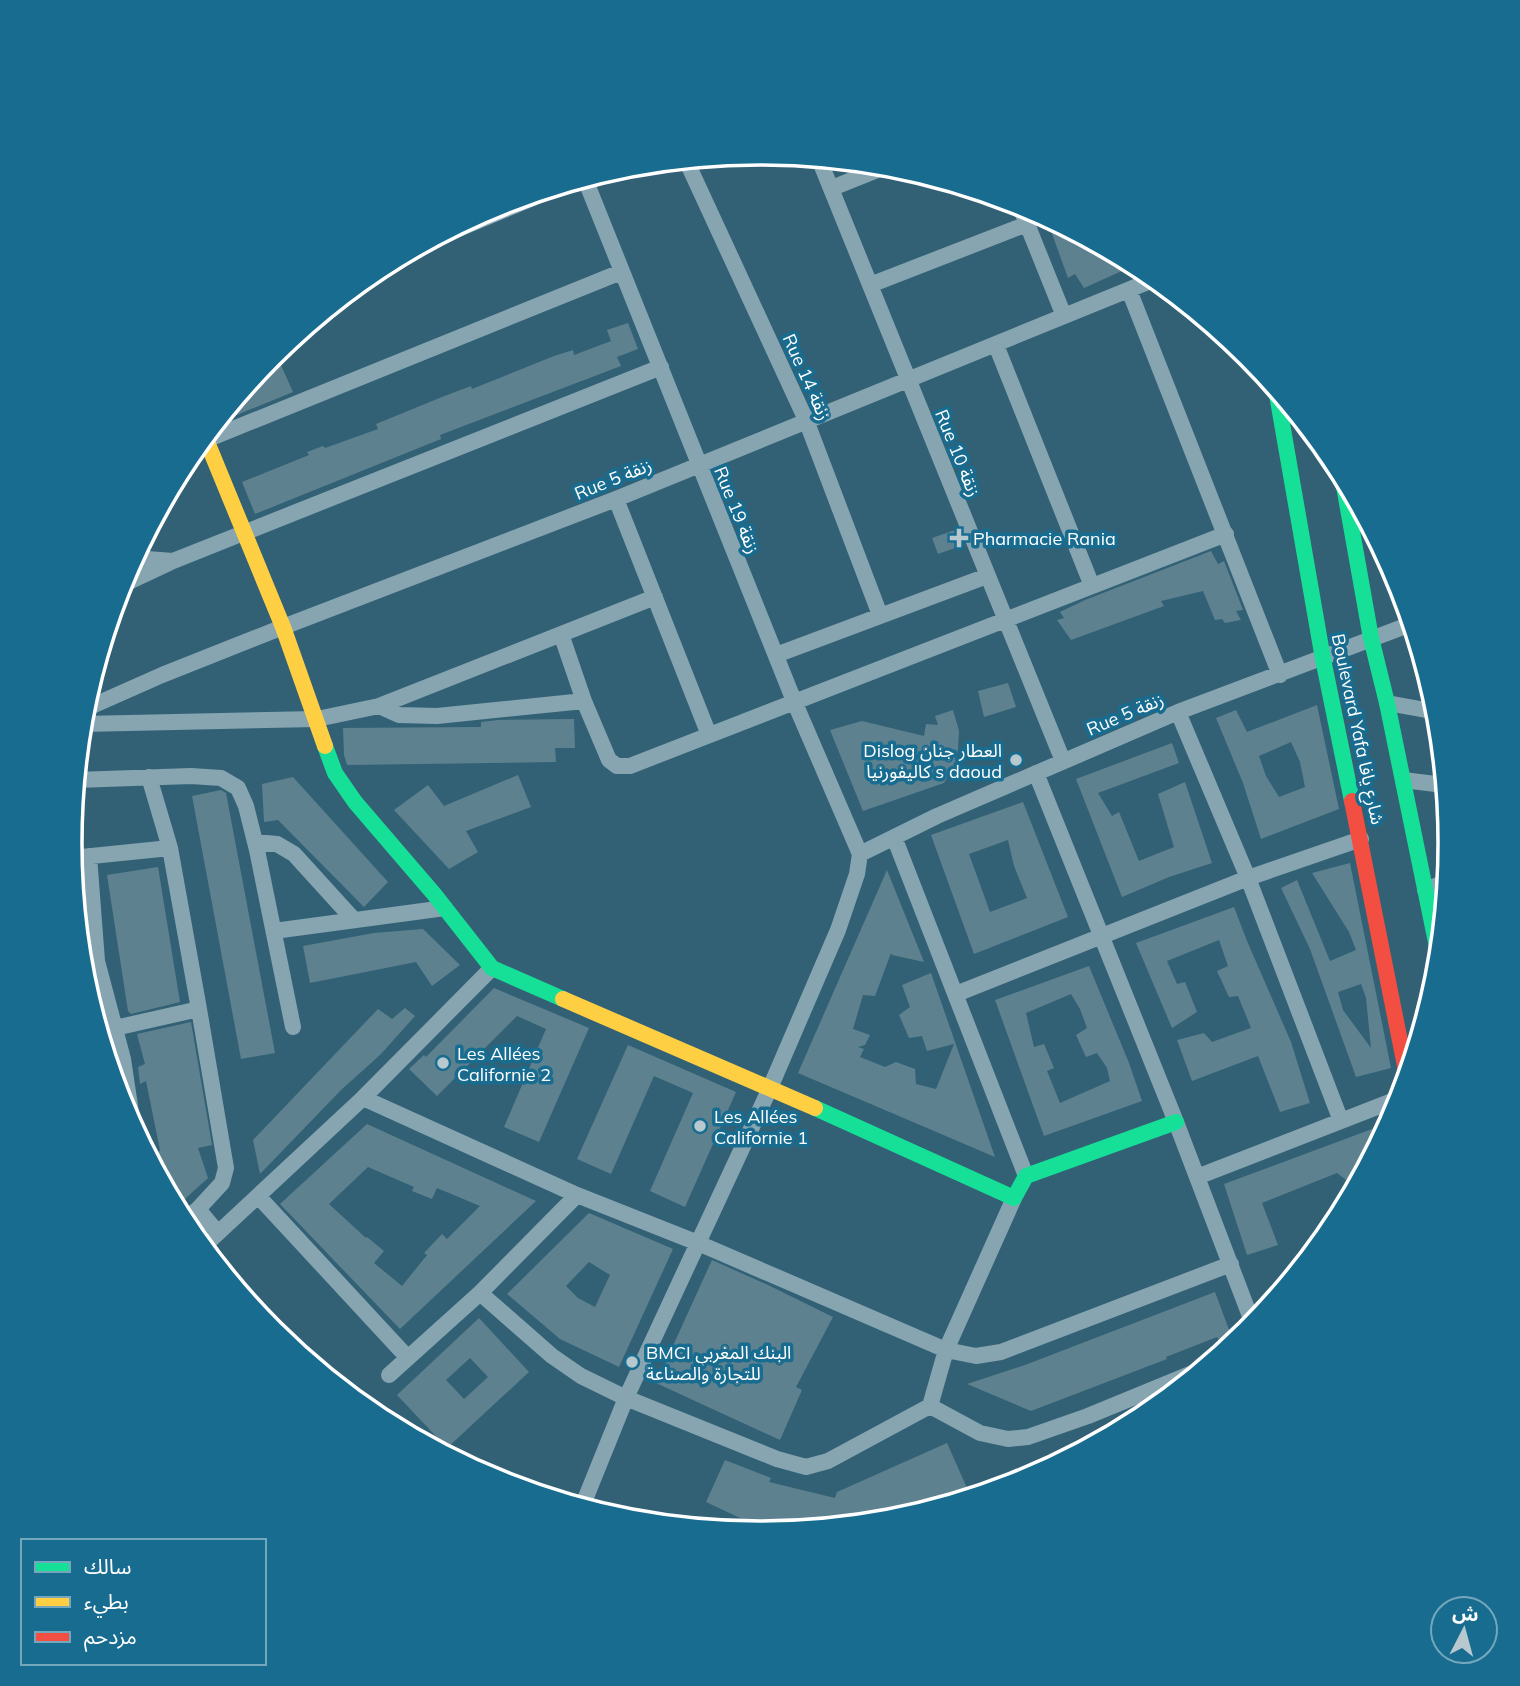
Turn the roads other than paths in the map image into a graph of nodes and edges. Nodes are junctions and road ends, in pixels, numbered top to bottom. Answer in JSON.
{"nodes":[{"id":1,"x":690,"y":169,"type":"edge"},
{"id":2,"x":823,"y":169,"type":"edge"},
{"id":3,"x":867,"y":174,"type":"edge"},
{"id":4,"x":588,"y":187,"type":"edge"},
{"id":5,"x":832,"y":188,"type":"junction"},
{"id":6,"x":1025,"y":220,"type":"edge"},
{"id":7,"x":1027,"y":224,"type":"junction"},
{"id":8,"x":621,"y":272,"type":"junction"},
{"id":9,"x":1144,"y":284,"type":"edge"},
{"id":10,"x":870,"y":285,"type":"junction"},
{"id":11,"x":1129,"y":290,"type":"junction"},
{"id":12,"x":1064,"y":316,"type":"junction"},
{"id":13,"x":996,"y":345,"type":"junction"},
{"id":14,"x":661,"y":368,"type":"junction"},
{"id":15,"x":908,"y":378,"type":"junction"},
{"id":16,"x":1279,"y":407,"type":"edge"},
{"id":17,"x":806,"y":420,"type":"junction"},
{"id":18,"x":219,"y":434,"type":"edge"},
{"id":19,"x":208,"y":449,"type":"edge"},
{"id":20,"x":698,"y":465,"type":"junction"},
{"id":21,"x":616,"y":499,"type":"junction"},
{"id":22,"x":1347,"y":504,"type":"edge"},
{"id":23,"x":246,"y":533,"type":"junction"},
{"id":24,"x":1226,"y":534,"type":"junction"},
{"id":25,"x":145,"y":559,"type":"edge"},
{"id":26,"x":173,"y":561,"type":"junction"},
{"id":27,"x":987,"y":576,"type":"junction"},
{"id":28,"x":137,"y":578,"type":"edge"},
{"id":29,"x":1092,"y":586,"type":"junction"},
{"id":30,"x":655,"y":597,"type":"junction"},
{"id":31,"x":880,"y":615,"type":"junction"},
{"id":32,"x":1004,"y":620,"type":"junction"},
{"id":33,"x":283,"y":627,"type":"junction"},
{"id":34,"x":1403,"y":627,"type":"edge"},
{"id":35,"x":562,"y":634,"type":"junction"},
{"id":36,"x":1371,"y":638,"type":"junction"},
{"id":37,"x":776,"y":655,"type":"junction"},
{"id":38,"x":1323,"y":659,"type":"junction"},
{"id":39,"x":1280,"y":675,"type":"junction"},
{"id":40,"x":584,"y":701,"type":"junction"},
{"id":41,"x":794,"y":701,"type":"junction"},
{"id":42,"x":1387,"y":703,"type":"junction"},
{"id":43,"x":97,"y":704,"type":"edge"},
{"id":44,"x":379,"y":706,"type":"junction"},
{"id":45,"x":1425,"y":710,"type":"edge"},
{"id":46,"x":1178,"y":712,"type":"junction"},
{"id":47,"x":317,"y":719,"type":"junction"},
{"id":48,"x":93,"y":724,"type":"edge"},
{"id":49,"x":709,"y":735,"type":"junction"},
{"id":50,"x":1063,"y":761,"type":"junction"},
{"id":51,"x":1036,"y":773,"type":"junction"},
{"id":52,"x":149,"y":777,"type":"junction"},
{"id":53,"x":1403,"y":779,"type":"junction"},
{"id":54,"x":86,"y":780,"type":"edge"},
{"id":55,"x":1435,"y":784,"type":"edge"},
{"id":56,"x":894,"y":837,"type":"junction"},
{"id":57,"x":1361,"y":839,"type":"junction"},
{"id":58,"x":255,"y":842,"type":"junction"},
{"id":59,"x":170,"y":848,"type":"junction"},
{"id":60,"x":860,"y":854,"type":"junction"},
{"id":61,"x":89,"y":856,"type":"junction"},
{"id":62,"x":83,"y":857,"type":"edge"},
{"id":63,"x":1248,"y":878,"type":"junction"},
{"id":64,"x":1436,"y":886,"type":"edge"},
{"id":65,"x":1425,"y":890,"type":"junction"},
{"id":66,"x":445,"y":908,"type":"junction"},
{"id":67,"x":354,"y":920,"type":"junction"},
{"id":68,"x":1432,"y":926,"type":"edge"},
{"id":69,"x":274,"y":931,"type":"junction"},
{"id":70,"x":1100,"y":938,"type":"junction"},
{"id":71,"x":492,"y":968,"type":"junction"},
{"id":72,"x":956,"y":994,"type":"junction"},
{"id":73,"x":199,"y":1009,"type":"junction"},
{"id":74,"x":293,"y":1027,"type":"dead end"},
{"id":75,"x":115,"y":1028,"type":"junction"},
{"id":76,"x":1403,"y":1057,"type":"edge"},
{"id":77,"x":125,"y":1078,"type":"edge"},
{"id":78,"x":770,"y":1088,"type":"junction"},
{"id":79,"x":363,"y":1098,"type":"junction"},
{"id":80,"x":1385,"y":1104,"type":"edge"},
{"id":81,"x":1341,"y":1121,"type":"junction"},
{"id":82,"x":1176,"y":1122,"type":"junction"},
{"id":83,"x":1026,"y":1176,"type":"junction"},
{"id":84,"x":1197,"y":1177,"type":"junction"},
{"id":85,"x":577,"y":1195,"type":"junction"},
{"id":86,"x":258,"y":1196,"type":"junction"},
{"id":87,"x":1014,"y":1198,"type":"junction"},
{"id":88,"x":198,"y":1209,"type":"junction"},
{"id":89,"x":192,"y":1214,"type":"edge"},
{"id":90,"x":218,"y":1233,"type":"junction"},
{"id":91,"x":210,"y":1240,"type":"edge"},
{"id":92,"x":698,"y":1243,"type":"junction"},
{"id":93,"x":1231,"y":1264,"type":"junction"},
{"id":94,"x":480,"y":1293,"type":"junction"},
{"id":95,"x":1249,"y":1311,"type":"edge"},
{"id":96,"x":946,"y":1350,"type":"junction"},
{"id":97,"x":408,"y":1358,"type":"junction"},
{"id":98,"x":389,"y":1376,"type":"dead end"},
{"id":99,"x":1173,"y":1381,"type":"edge"},
{"id":100,"x":626,"y":1398,"type":"junction"},
{"id":101,"x":930,"y":1406,"type":"junction"},
{"id":102,"x":586,"y":1498,"type":"edge"}],
"edges":[{"from":1,"to":17,"type":"street","name":"Rue 14 زنقة"},
{"from":2,"to":5,"type":"street","name":"Rue 10 زنقة"},
{"from":3,"to":5,"type":"street"},
{"from":4,"to":8,"type":"street","name":"Rue 19 زنقة"},
{"from":5,"to":10,"type":"street","name":"Rue 10 زنقة"},
{"from":6,"to":7,"type":"street"},
{"from":7,"to":10,"type":"street"},
{"from":7,"to":12,"type":"street"},
{"from":8,"to":14,"type":"street","name":"Rue 19 زنقة"},
{"from":8,"to":18,"type":"street"},
{"from":9,"to":11,"type":"street","name":"Rue 5 زنقة"},
{"from":10,"to":15,"type":"street","name":"Rue 10 زنقة"},
{"from":11,"to":12,"type":"street","name":"Rue 5 زنقة"},
{"from":11,"to":24,"type":"street"},
{"from":12,"to":13,"type":"street","name":"Rue 5 زنقة"},
{"from":13,"to":15,"type":"street","name":"Rue 5 زنقة"},
{"from":13,"to":29,"type":"street"},
{"from":14,"to":20,"type":"street","name":"Rue 19 زنقة"},
{"from":14,"to":23,"type":"street"},
{"from":15,"to":17,"type":"street","name":"Rue 5 زنقة"},
{"from":15,"to":27,"type":"street","name":"Rue 10 زنقة"},
{"from":16,"to":38,"type":"street","name":"Boulevard Yafa شارع يافا"},
{"from":17,"to":20,"type":"street","name":"Rue 5 زنقة"},
{"from":17,"to":31,"type":"street","name":"Rue 14 زنقة"},
{"from":19,"to":23,"type":"street"},
{"from":20,"to":21,"type":"street","name":"Rue 5 زنقة"},
{"from":20,"to":37,"type":"street","name":"Rue 19 زنقة"},
{"from":21,"to":30,"type":"street"},
{"from":21,"to":33,"type":"street","name":"Rue 5 زنقة"},
{"from":22,"to":36,"type":"street","name":"Boulevard Yafa شارع يافا"},
{"from":23,"to":26,"type":"street"},
{"from":23,"to":33,"type":"street"},
{"from":24,"to":29,"type":"street"},
{"from":24,"to":39,"type":"street"},
{"from":25,"to":26,"type":"street"},
{"from":26,"to":28,"type":"street"},
{"from":27,"to":31,"type":"street"},
{"from":27,"to":32,"type":"street","name":"Rue 10 زنقة"},
{"from":29,"to":32,"type":"street"},
{"from":30,"to":35,"type":"street"},
{"from":30,"to":49,"type":"street"},
{"from":31,"to":37,"type":"street"},
{"from":32,"to":41,"type":"street"},
{"from":32,"to":50,"type":"street","name":"Rue 10 زنقة"},
{"from":33,"to":43,"type":"street","name":"Rue 5 زنقة"},
{"from":33,"to":47,"type":"street"},
{"from":34,"to":36,"type":"street","name":"Rue 5 زنقة"},
{"from":35,"to":40,"type":"street"},
{"from":35,"to":44,"type":"street"},
{"from":36,"to":38,"type":"street","name":"Rue 5 زنقة"},
{"from":36,"to":42,"type":"street","name":"Boulevard Yafa شارع يافا"},
{"from":37,"to":41,"type":"street","name":"Rue 19 زنقة"},
{"from":38,"to":39,"type":"street","name":"Rue 5 زنقة"},
{"from":38,"to":57,"type":"street","name":"Boulevard Yafa شارع يافا"},
{"from":39,"to":46,"type":"street","name":"Rue 5 زنقة"},
{"from":40,"to":44,"type":"street"},
{"from":40,"to":49,"type":"street"},
{"from":41,"to":49,"type":"street"},
{"from":41,"to":60,"type":"street","name":"Rue 19 زنقة"},
{"from":42,"to":45,"type":"street"},
{"from":42,"to":53,"type":"street","name":"Boulevard Yafa شارع يافا"},
{"from":44,"to":47,"type":"street"},
{"from":46,"to":50,"type":"street","name":"Rue 5 زنقة"},
{"from":46,"to":63,"type":"street"},
{"from":47,"to":48,"type":"street"},
{"from":47,"to":66,"type":"street"},
{"from":50,"to":51,"type":"street","name":"Rue 5 زنقة"},
{"from":51,"to":56,"type":"street","name":"Rue 5 زنقة"},
{"from":51,"to":70,"type":"street"},
{"from":52,"to":54,"type":"street"},
{"from":52,"to":58,"type":"street"},
{"from":52,"to":59,"type":"street"},
{"from":53,"to":55,"type":"street"},
{"from":53,"to":65,"type":"street","name":"Boulevard Yafa شارع يافا"},
{"from":56,"to":60,"type":"street","name":"Rue 5 زنقة"},
{"from":56,"to":72,"type":"street"},
{"from":57,"to":63,"type":"street"},
{"from":57,"to":76,"type":"street","name":"Boulevard Yafa شارع يافا"},
{"from":58,"to":67,"type":"street"},
{"from":58,"to":69,"type":"street"},
{"from":59,"to":61,"type":"street"},
{"from":59,"to":73,"type":"street"},
{"from":60,"to":78,"type":"street"},
{"from":61,"to":62,"type":"street"},
{"from":61,"to":75,"type":"street"},
{"from":63,"to":70,"type":"street"},
{"from":63,"to":81,"type":"street"},
{"from":64,"to":65,"type":"street"},
{"from":65,"to":68,"type":"street","name":"Boulevard Yafa شارع يافا"},
{"from":66,"to":67,"type":"street"},
{"from":66,"to":71,"type":"street"},
{"from":67,"to":69,"type":"street"},
{"from":69,"to":74,"type":"street"},
{"from":70,"to":72,"type":"street"},
{"from":70,"to":82,"type":"street"},
{"from":71,"to":78,"type":"street"},
{"from":71,"to":79,"type":"street"},
{"from":72,"to":83,"type":"street"},
{"from":73,"to":75,"type":"street"},
{"from":73,"to":88,"type":"street"},
{"from":75,"to":77,"type":"street"},
{"from":78,"to":87,"type":"street"},
{"from":78,"to":92,"type":"street"},
{"from":79,"to":85,"type":"street"},
{"from":79,"to":86,"type":"street"},
{"from":80,"to":81,"type":"street"},
{"from":81,"to":84,"type":"street"},
{"from":82,"to":83,"type":"street"},
{"from":82,"to":84,"type":"street"},
{"from":83,"to":87,"type":"street"},
{"from":84,"to":93,"type":"street"},
{"from":85,"to":92,"type":"street"},
{"from":85,"to":94,"type":"street"},
{"from":86,"to":90,"type":"street"},
{"from":86,"to":97,"type":"street"},
{"from":87,"to":96,"type":"street"},
{"from":88,"to":89,"type":"street"},
{"from":88,"to":90,"type":"street"},
{"from":90,"to":91,"type":"street"},
{"from":92,"to":96,"type":"street"},
{"from":92,"to":100,"type":"street"},
{"from":93,"to":95,"type":"street"},
{"from":93,"to":96,"type":"street"},
{"from":94,"to":97,"type":"street"},
{"from":94,"to":100,"type":"street"},
{"from":96,"to":101,"type":"street"},
{"from":97,"to":98,"type":"street"},
{"from":99,"to":101,"type":"street"},
{"from":100,"to":101,"type":"street"},
{"from":100,"to":102,"type":"street"}]}
